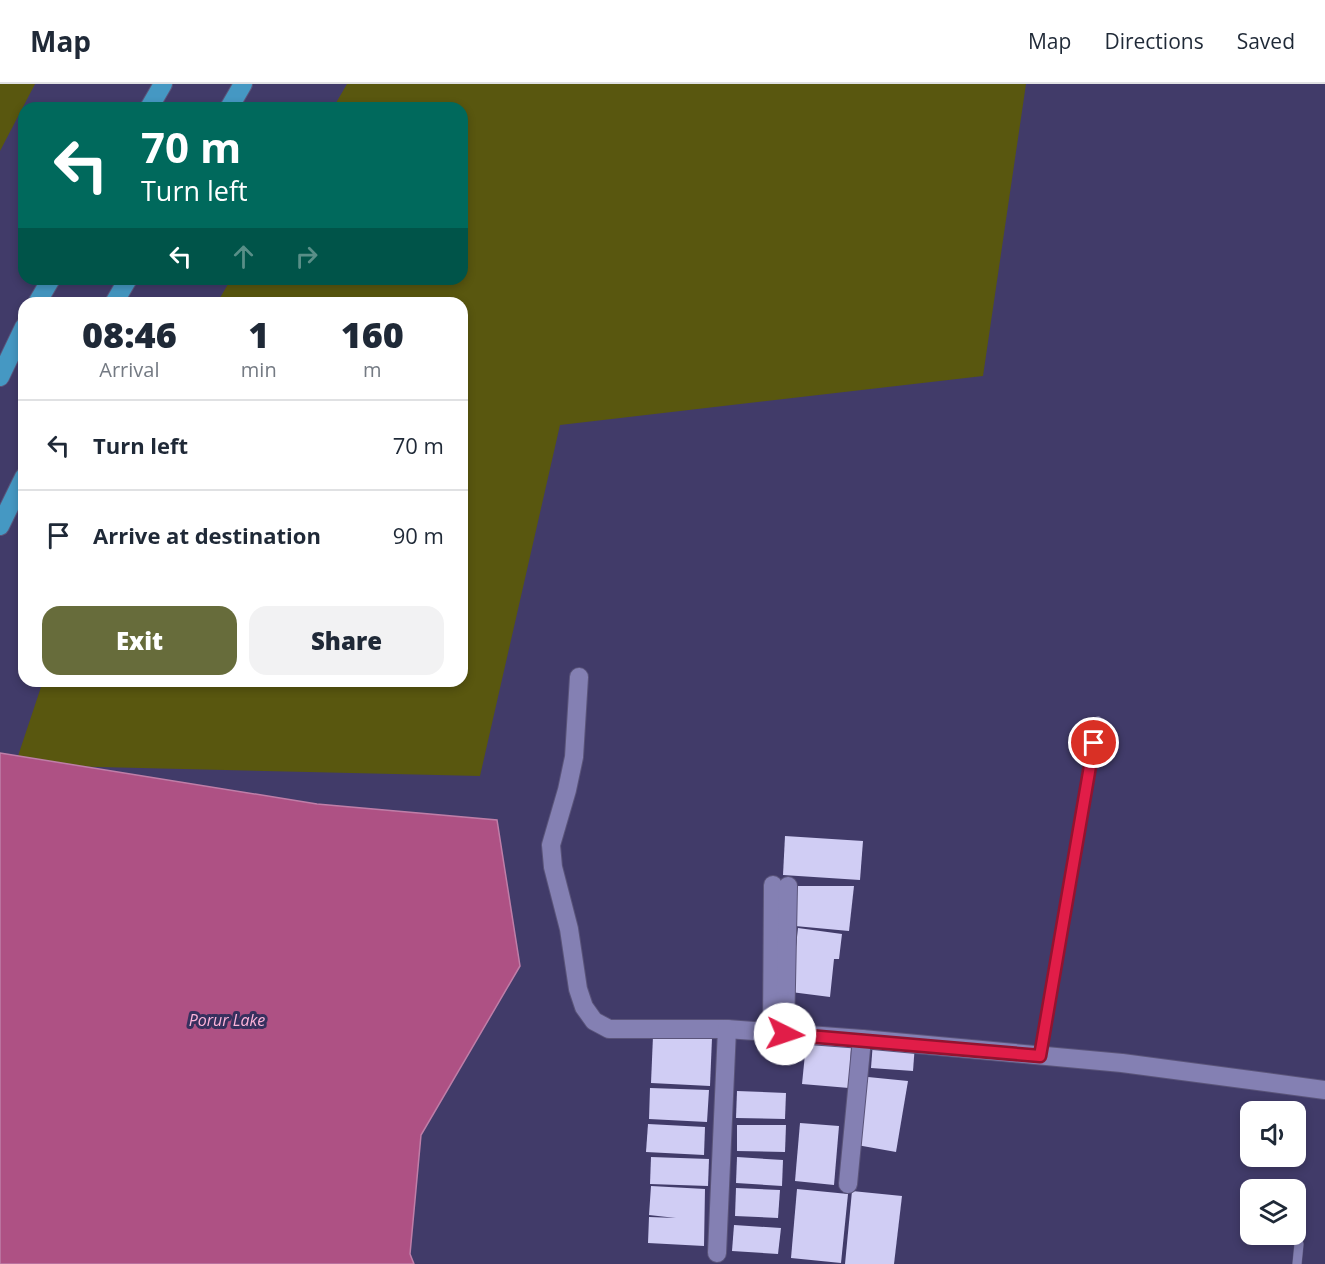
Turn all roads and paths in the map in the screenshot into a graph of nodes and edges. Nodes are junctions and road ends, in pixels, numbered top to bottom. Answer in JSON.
{"nodes":[{"id":1,"x":163,"y":84,"type":"edge"},
{"id":2,"x":243,"y":84,"type":"edge"},
{"id":3,"x":152,"y":102,"type":"edge"},
{"id":4,"x":232,"y":102,"type":"edge"},
{"id":5,"x":18,"y":340,"type":"edge"},
{"id":6,"x":0,"y":377,"type":"edge"},
{"id":7,"x":18,"y":489,"type":"edge"},
{"id":8,"x":0,"y":526,"type":"edge"},
{"id":9,"x":579,"y":677,"type":"dead end"},
{"id":10,"x":1098,"y":721,"type":"dead end"},
{"id":11,"x":781,"y":886,"type":"dead end"},
{"id":12,"x":727,"y":1029,"type":"junction"},
{"id":13,"x":779,"y":1033,"type":"junction"},
{"id":14,"x":862,"y":1039,"type":"junction"},
{"id":15,"x":1040,"y":1056,"type":"junction"},
{"id":16,"x":1325,"y":1090,"type":"edge"},
{"id":17,"x":848,"y":1184,"type":"dead end"},
{"id":18,"x":1299,"y":1245,"type":"edge"},
{"id":19,"x":717,"y":1253,"type":"dead end"},
{"id":20,"x":1298,"y":1264,"type":"edge"}],
"edges":[{"from":1,"to":3,"type":"highway"},
{"from":2,"to":4,"type":"highway"},
{"from":5,"to":6,"type":"highway"},
{"from":7,"to":8,"type":"highway"},
{"from":9,"to":12,"type":"street"},
{"from":10,"to":15,"type":"lane"},
{"from":11,"to":13,"type":"street"},
{"from":12,"to":13,"type":"street"},
{"from":12,"to":19,"type":"street"},
{"from":13,"to":14,"type":"street"},
{"from":14,"to":15,"type":"street"},
{"from":14,"to":17,"type":"street"},
{"from":15,"to":16,"type":"street"},
{"from":18,"to":20,"type":"lane"}]}
